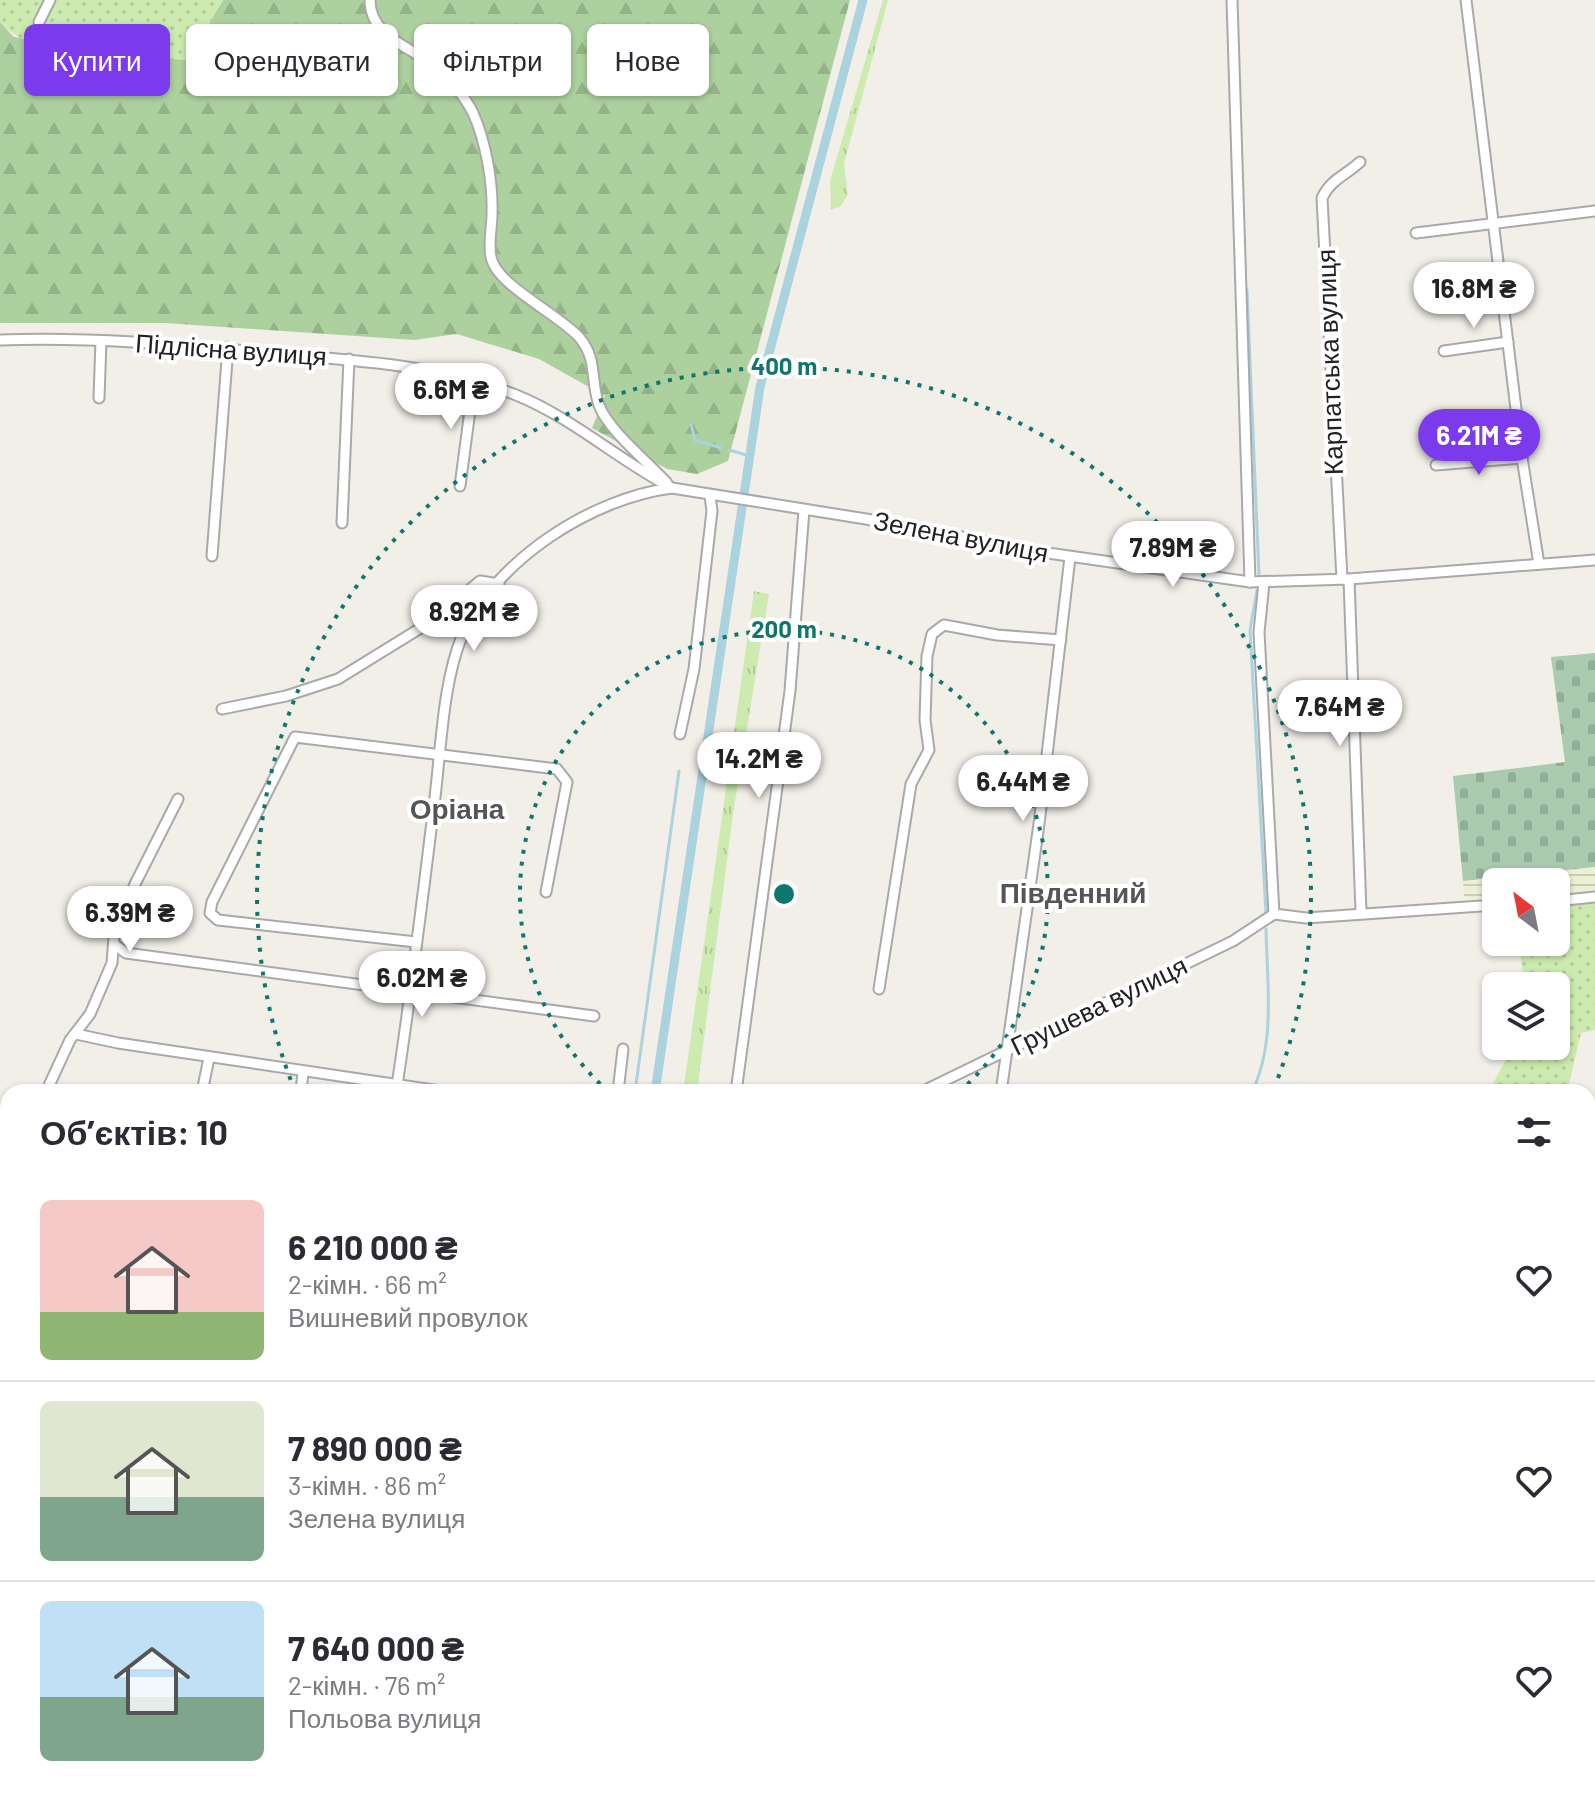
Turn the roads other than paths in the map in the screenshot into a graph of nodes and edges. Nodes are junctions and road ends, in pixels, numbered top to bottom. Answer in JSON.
{"nodes":[{"id":1,"x":50,"y":0,"type":"edge"},
{"id":2,"x":370,"y":0,"type":"edge"},
{"id":3,"x":1232,"y":0,"type":"edge"},
{"id":4,"x":1466,"y":0,"type":"edge"},
{"id":5,"x":39,"y":22,"type":"dead end"},
{"id":6,"x":1360,"y":162,"type":"dead end"},
{"id":7,"x":1595,"y":211,"type":"edge"},
{"id":8,"x":1493,"y":223,"type":"junction"},
{"id":9,"x":1416,"y":233,"type":"dead end"},
{"id":10,"x":0,"y":340,"type":"edge"},
{"id":11,"x":101,"y":341,"type":"junction"},
{"id":12,"x":1508,"y":342,"type":"junction"},
{"id":13,"x":228,"y":347,"type":"junction"},
{"id":14,"x":1444,"y":351,"type":"dead end"},
{"id":15,"x":349,"y":359,"type":"junction"},
{"id":16,"x":474,"y":380,"type":"junction"},
{"id":17,"x":99,"y":398,"type":"dead end"},
{"id":18,"x":1522,"y":458,"type":"junction"},
{"id":19,"x":1436,"y":465,"type":"dead end"},
{"id":20,"x":460,"y":486,"type":"dead end"},
{"id":21,"x":672,"y":488,"type":"junction"},
{"id":22,"x":710,"y":496,"type":"junction"},
{"id":23,"x":804,"y":510,"type":"junction"},
{"id":24,"x":342,"y":523,"type":"dead end"},
{"id":25,"x":212,"y":556,"type":"dead end"},
{"id":26,"x":1070,"y":557,"type":"junction"},
{"id":27,"x":1595,"y":560,"type":"edge"},
{"id":28,"x":1539,"y":564,"type":"junction"},
{"id":29,"x":1345,"y":579,"type":"junction"},
{"id":30,"x":1250,"y":582,"type":"junction"},
{"id":31,"x":1264,"y":583,"type":"junction"},
{"id":32,"x":499,"y":584,"type":"junction"},
{"id":33,"x":1061,"y":640,"type":"junction"},
{"id":34,"x":222,"y":709,"type":"dead end"},
{"id":35,"x":680,"y":734,"type":"dead end"},
{"id":36,"x":440,"y":753,"type":"junction"},
{"id":37,"x":178,"y":799,"type":"dead end"},
{"id":38,"x":546,"y":892,"type":"dead end"},
{"id":39,"x":1595,"y":897,"type":"edge"},
{"id":40,"x":1570,"y":900,"type":"edge"},
{"id":41,"x":1482,"y":906,"type":"edge"},
{"id":42,"x":1361,"y":912,"type":"junction"},
{"id":43,"x":1274,"y":914,"type":"junction"},
{"id":44,"x":416,"y":942,"type":"junction"},
{"id":45,"x":115,"y":945,"type":"junction"},
{"id":46,"x":879,"y":989,"type":"dead end"},
{"id":47,"x":408,"y":990,"type":"junction"},
{"id":48,"x":594,"y":1016,"type":"dead end"},
{"id":49,"x":76,"y":1034,"type":"junction"},
{"id":50,"x":623,"y":1049,"type":"dead end"},
{"id":51,"x":1007,"y":1050,"type":"junction"},
{"id":52,"x":209,"y":1058,"type":"junction"},
{"id":53,"x":303,"y":1072,"type":"junction"},
{"id":54,"x":50,"y":1084,"type":"edge"},
{"id":55,"x":204,"y":1084,"type":"edge"},
{"id":56,"x":302,"y":1084,"type":"edge"},
{"id":57,"x":374,"y":1084,"type":"edge"},
{"id":58,"x":397,"y":1084,"type":"edge"},
{"id":59,"x":619,"y":1084,"type":"edge"},
{"id":60,"x":737,"y":1084,"type":"edge"},
{"id":61,"x":937,"y":1084,"type":"edge"},
{"id":62,"x":1002,"y":1084,"type":"edge"}],
"edges":[{"from":1,"to":5,"type":"street"},
{"from":2,"to":21,"type":"street"},
{"from":3,"to":30,"type":"street"},
{"from":4,"to":8,"type":"street"},
{"from":6,"to":29,"type":"street","name":"Карпатська вулиця"},
{"from":7,"to":8,"type":"street"},
{"from":8,"to":9,"type":"street"},
{"from":8,"to":12,"type":"street"},
{"from":10,"to":11,"type":"street","name":"Підлісна вулиця"},
{"from":11,"to":13,"type":"street","name":"Підлісна вулиця"},
{"from":11,"to":17,"type":"street"},
{"from":12,"to":14,"type":"street"},
{"from":12,"to":18,"type":"street"},
{"from":13,"to":15,"type":"street","name":"Підлісна вулиця"},
{"from":13,"to":25,"type":"street"},
{"from":15,"to":16,"type":"street","name":"Підлісна вулиця"},
{"from":15,"to":24,"type":"street"},
{"from":16,"to":20,"type":"street"},
{"from":16,"to":21,"type":"street","name":"Підлісна вулиця"},
{"from":18,"to":19,"type":"street"},
{"from":18,"to":28,"type":"street"},
{"from":21,"to":22,"type":"street","name":"Зелена вулиця"},
{"from":21,"to":32,"type":"street"},
{"from":22,"to":23,"type":"street","name":"Зелена вулиця"},
{"from":22,"to":35,"type":"street"},
{"from":23,"to":26,"type":"street","name":"Зелена вулиця"},
{"from":23,"to":60,"type":"street"},
{"from":26,"to":30,"type":"street","name":"Зелена вулиця"},
{"from":26,"to":33,"type":"street"},
{"from":27,"to":28,"type":"street","name":"Зелена вулиця"},
{"from":28,"to":29,"type":"street","name":"Зелена вулиця"},
{"from":29,"to":31,"type":"street","name":"Зелена вулиця"},
{"from":29,"to":42,"type":"street","name":"Карпатська вулиця"},
{"from":30,"to":31,"type":"street","name":"Зелена вулиця"},
{"from":31,"to":43,"type":"street"},
{"from":32,"to":34,"type":"street"},
{"from":32,"to":36,"type":"street"},
{"from":33,"to":46,"type":"street"},
{"from":33,"to":51,"type":"street"},
{"from":36,"to":38,"type":"street"},
{"from":36,"to":44,"type":"street"},
{"from":36,"to":44,"type":"street"},
{"from":37,"to":45,"type":"street"},
{"from":39,"to":40,"type":"street"},
{"from":41,"to":42,"type":"street"},
{"from":42,"to":43,"type":"street"},
{"from":43,"to":51,"type":"street","name":"Грушева вулиця"},
{"from":44,"to":47,"type":"street"},
{"from":45,"to":47,"type":"street"},
{"from":45,"to":49,"type":"street"},
{"from":47,"to":48,"type":"street"},
{"from":47,"to":58,"type":"street"},
{"from":49,"to":52,"type":"street"},
{"from":49,"to":54,"type":"street"},
{"from":50,"to":59,"type":"street"},
{"from":51,"to":61,"type":"street","name":"Грушева вулиця"},
{"from":51,"to":62,"type":"street"},
{"from":52,"to":53,"type":"street"},
{"from":52,"to":55,"type":"street"},
{"from":53,"to":56,"type":"street"},
{"from":53,"to":57,"type":"street"}]}
